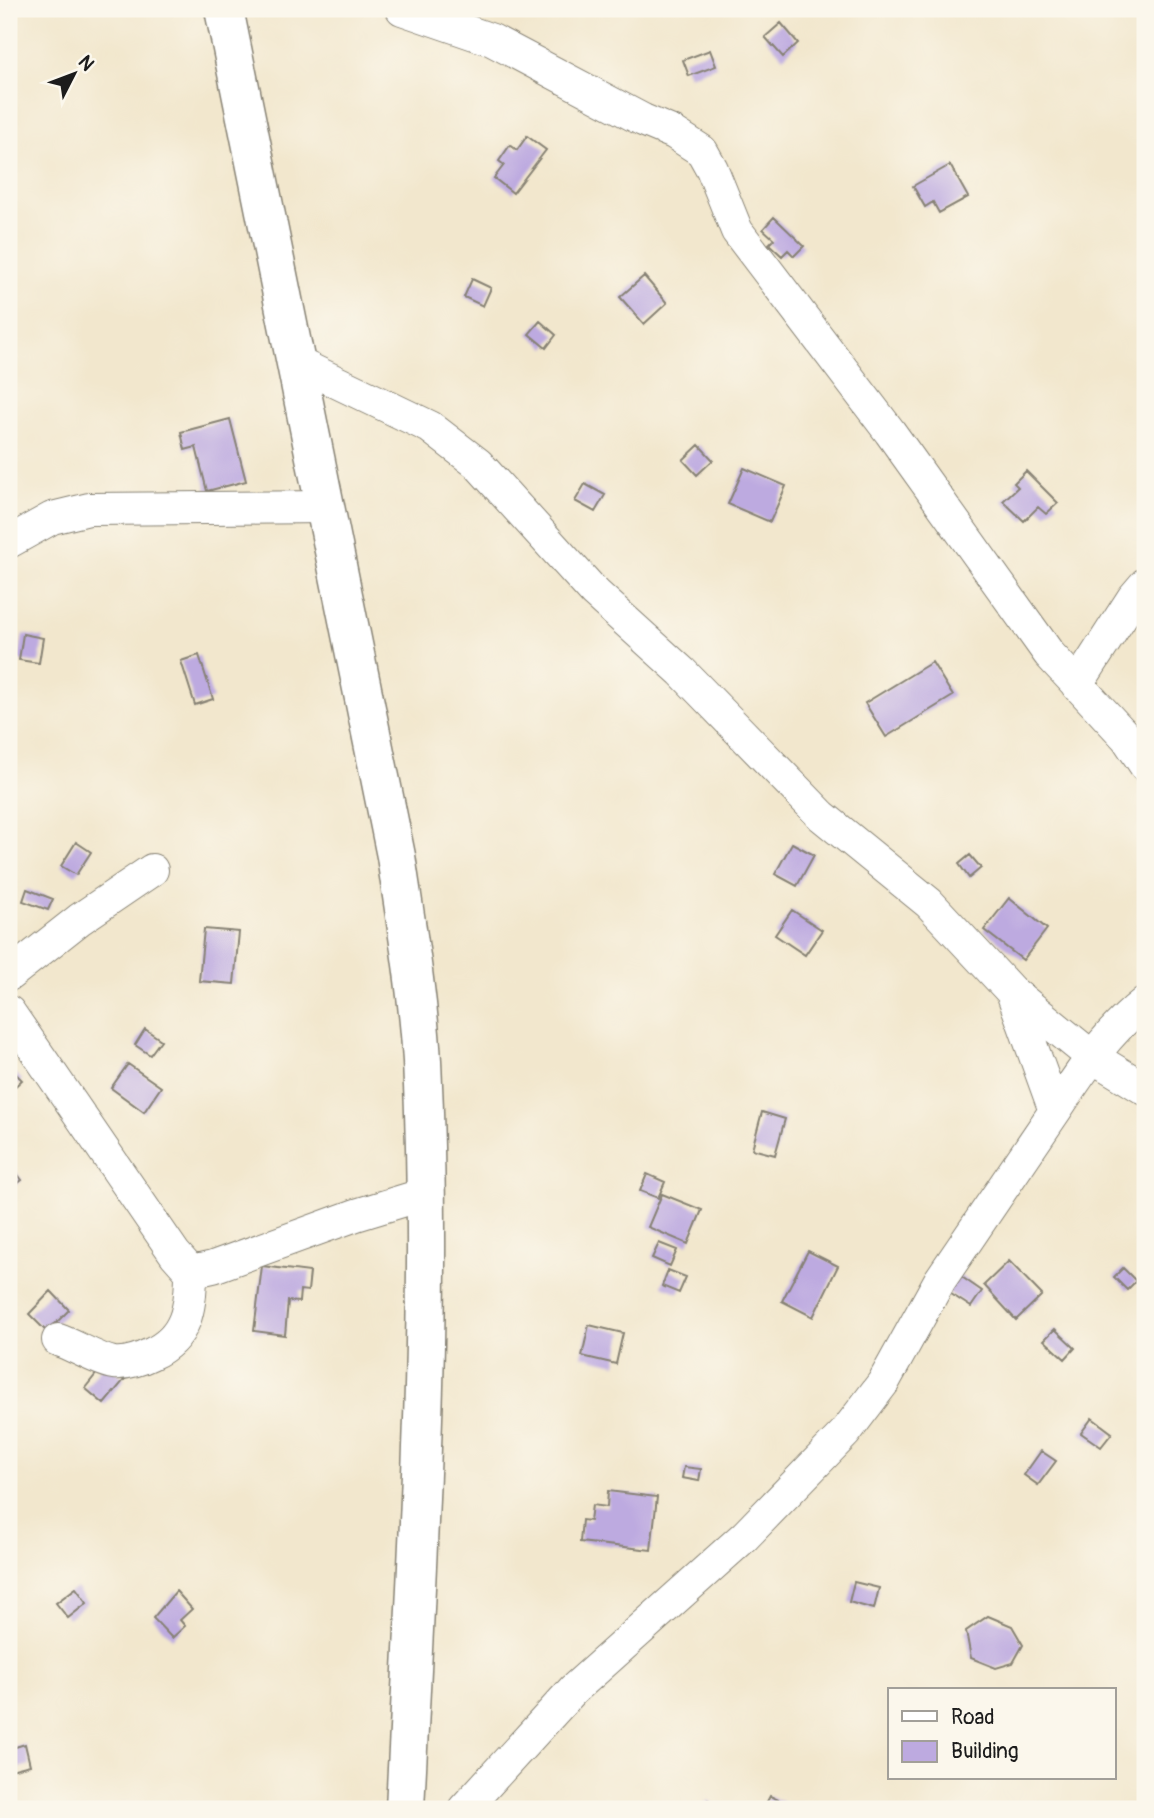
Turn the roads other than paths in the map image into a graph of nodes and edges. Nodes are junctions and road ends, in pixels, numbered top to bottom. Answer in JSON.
{"nodes":[{"id":1,"x":224,"y":9,"type":"edge"},
{"id":2,"x":402,"y":9,"type":"edge"},
{"id":3,"x":297,"y":363,"type":"junction"},
{"id":4,"x":326,"y":507,"type":"junction"},
{"id":5,"x":9,"y":542,"type":"edge"},
{"id":6,"x":1145,"y":584,"type":"edge"},
{"id":7,"x":1077,"y":685,"type":"junction"},
{"id":8,"x":1145,"y":765,"type":"edge"},
{"id":9,"x":152,"y":870,"type":"dead end"},
{"id":10,"x":9,"y":975,"type":"edge"},
{"id":11,"x":1011,"y":991,"type":"junction"},
{"id":12,"x":1145,"y":1002,"type":"edge"},
{"id":13,"x":9,"y":1012,"type":"edge"},
{"id":14,"x":1091,"y":1056,"type":"junction"},
{"id":15,"x":1145,"y":1089,"type":"edge"},
{"id":16,"x":1055,"y":1111,"type":"junction"},
{"id":17,"x":425,"y":1194,"type":"junction"},
{"id":18,"x":191,"y":1272,"type":"junction"},
{"id":19,"x":58,"y":1340,"type":"dead end"},
{"id":20,"x":405,"y":1809,"type":"edge"},
{"id":21,"x":464,"y":1809,"type":"edge"}],
"edges":[{"from":1,"to":3,"type":"street"},
{"from":2,"to":7,"type":"street"},
{"from":3,"to":4,"type":"street"},
{"from":3,"to":11,"type":"street"},
{"from":4,"to":5,"type":"street"},
{"from":4,"to":17,"type":"street"},
{"from":6,"to":7,"type":"street"},
{"from":7,"to":8,"type":"street"},
{"from":9,"to":10,"type":"street"},
{"from":11,"to":14,"type":"street"},
{"from":11,"to":16,"type":"street"},
{"from":12,"to":14,"type":"street"},
{"from":13,"to":18,"type":"street"},
{"from":14,"to":15,"type":"street"},
{"from":14,"to":16,"type":"street"},
{"from":16,"to":21,"type":"street"},
{"from":17,"to":18,"type":"street"},
{"from":17,"to":20,"type":"street"},
{"from":18,"to":19,"type":"street"}]}
